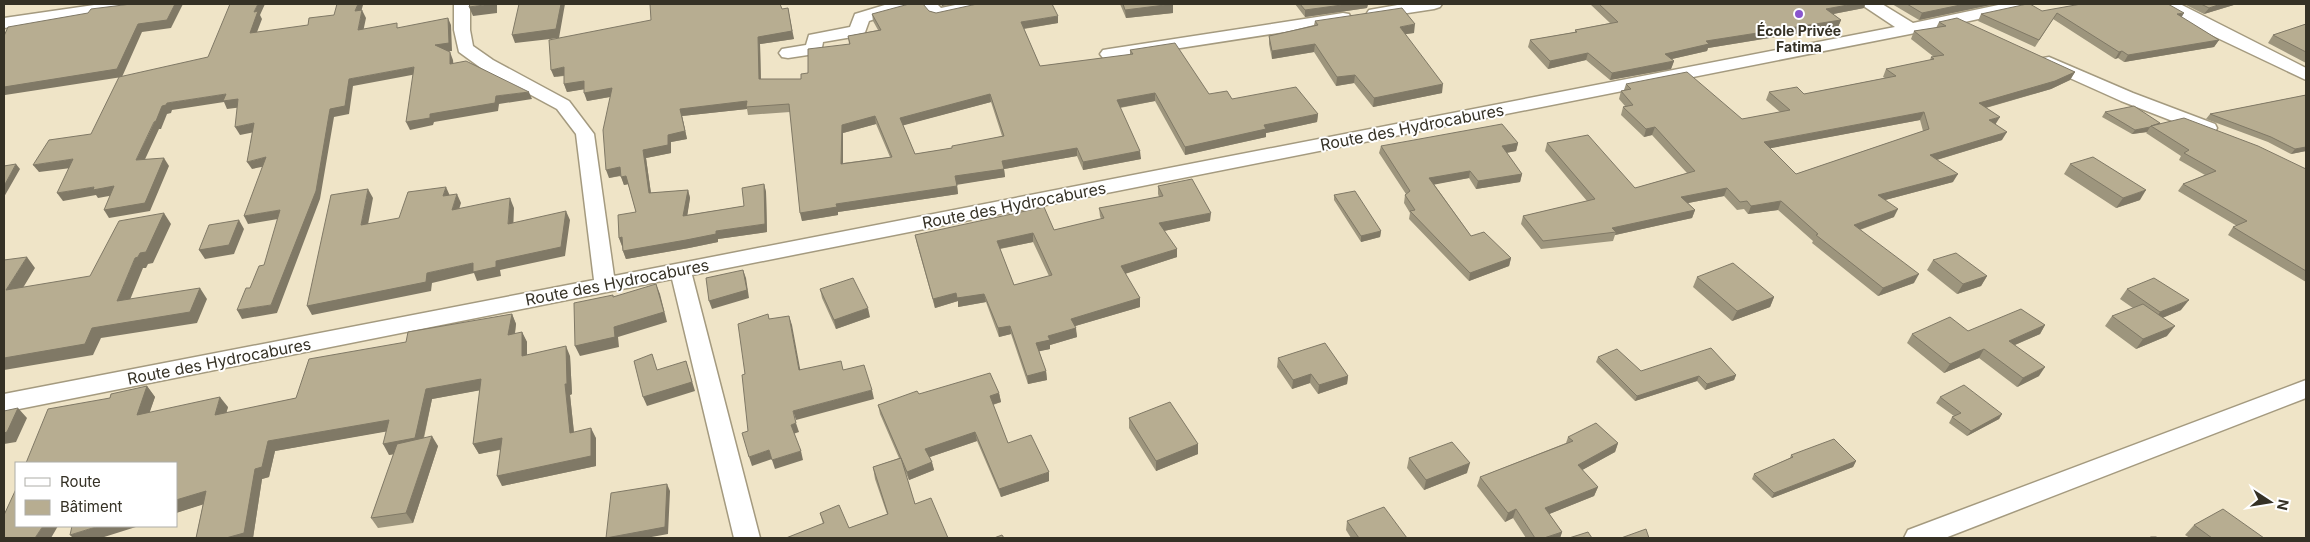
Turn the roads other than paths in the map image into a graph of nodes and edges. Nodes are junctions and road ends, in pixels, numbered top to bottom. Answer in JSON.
{"nodes":[{"id":1,"x":132,"y":4,"type":"edge"},
{"id":2,"x":462,"y":4,"type":"edge"},
{"id":3,"x":904,"y":4,"type":"edge"},
{"id":4,"x":928,"y":4,"type":"edge"},
{"id":5,"x":981,"y":4,"type":"edge"},
{"id":6,"x":1434,"y":4,"type":"edge"},
{"id":7,"x":1871,"y":4,"type":"edge"},
{"id":8,"x":2024,"y":4,"type":"edge"},
{"id":9,"x":2168,"y":4,"type":"edge"},
{"id":10,"x":1953,"y":18,"type":"junction"},
{"id":11,"x":4,"y":23,"type":"edge"},
{"id":12,"x":1910,"y":29,"type":"junction"},
{"id":13,"x":1979,"y":30,"type":"edge"},
{"id":14,"x":788,"y":53,"type":"dead end"},
{"id":15,"x":1109,"y":54,"type":"dead end"},
{"id":16,"x":2032,"y":54,"type":"edge"},
{"id":17,"x":2306,"y":75,"type":"edge"},
{"id":18,"x":2225,"y":135,"type":"edge"},
{"id":19,"x":680,"y":269,"type":"junction"},
{"id":20,"x":605,"y":285,"type":"junction"},
{"id":21,"x":2306,"y":389,"type":"edge"},
{"id":22,"x":4,"y":403,"type":"edge"},
{"id":23,"x":747,"y":538,"type":"edge"},
{"id":24,"x":1917,"y":538,"type":"edge"}],
"edges":[{"from":1,"to":11,"type":"street"},
{"from":2,"to":20,"type":"street"},
{"from":3,"to":14,"type":"street"},
{"from":4,"to":5,"type":"street"},
{"from":6,"to":15,"type":"street"},
{"from":7,"to":12,"type":"street"},
{"from":8,"to":10,"type":"street","name":"Route des Hydrocabures"},
{"from":9,"to":17,"type":"street"},
{"from":10,"to":12,"type":"street","name":"Route des Hydrocabures"},
{"from":10,"to":13,"type":"street"},
{"from":12,"to":19,"type":"street","name":"Route des Hydrocabures"},
{"from":16,"to":18,"type":"street"},
{"from":19,"to":20,"type":"street","name":"Route des Hydrocabures"},
{"from":19,"to":23,"type":"street"},
{"from":20,"to":22,"type":"street","name":"Route des Hydrocabures"},
{"from":21,"to":24,"type":"street"}]}
